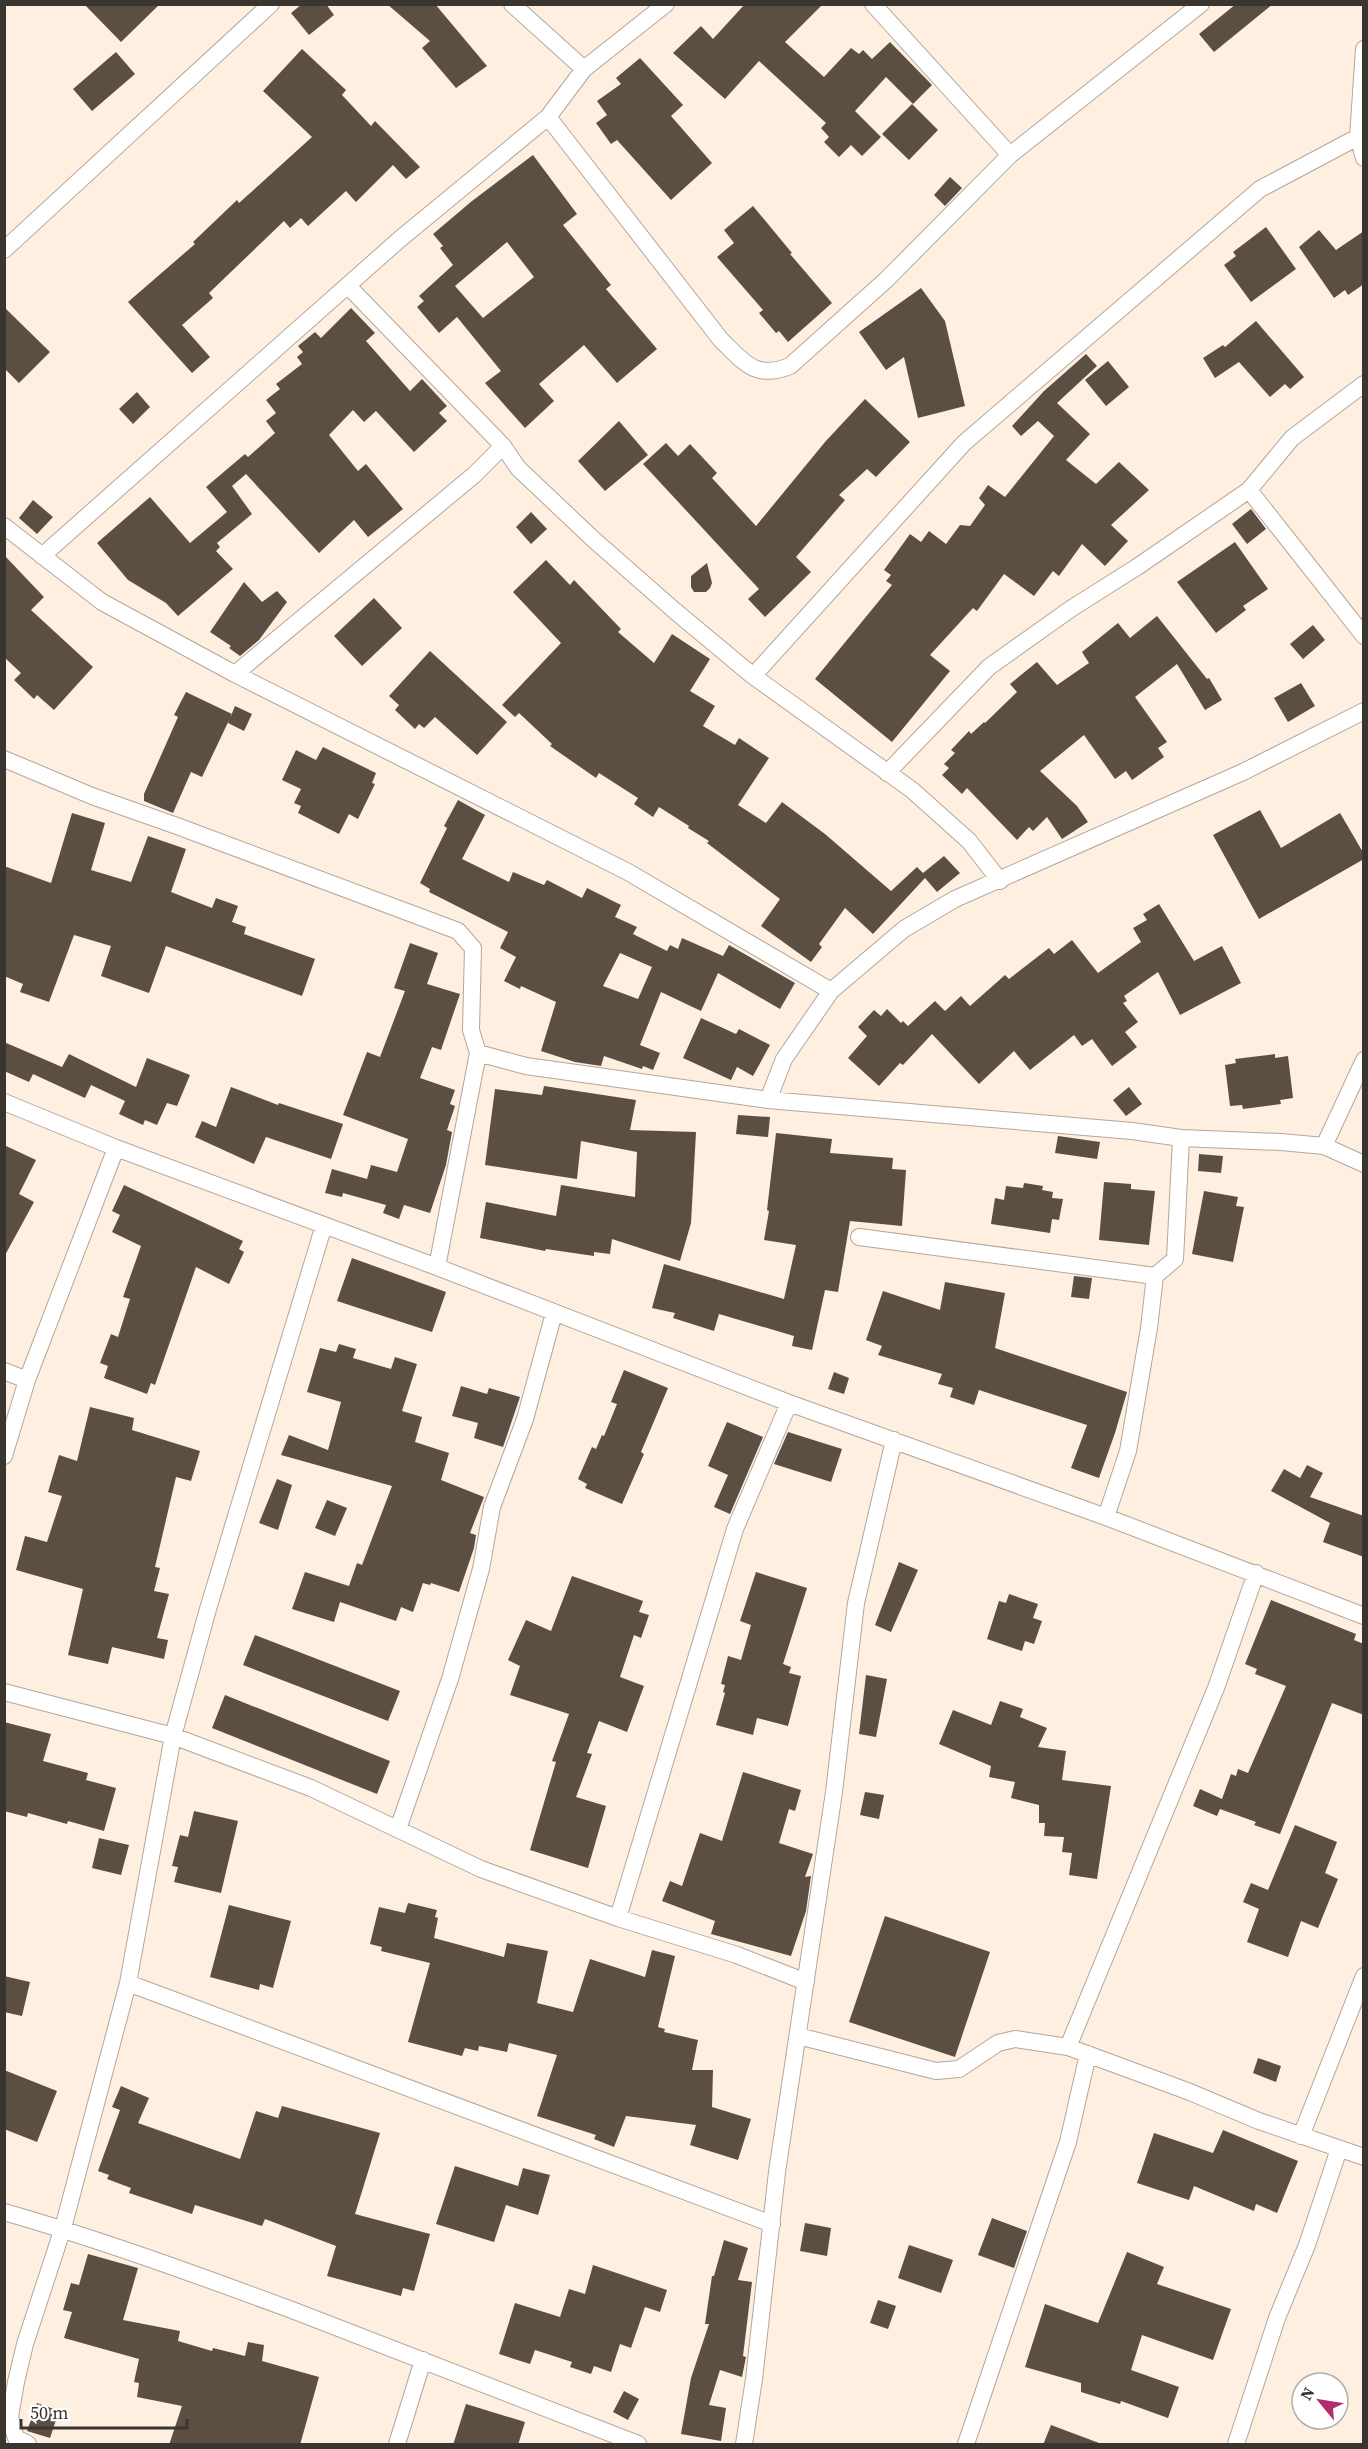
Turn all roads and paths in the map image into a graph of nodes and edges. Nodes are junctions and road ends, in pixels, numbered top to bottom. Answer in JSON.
{"nodes":[{"id":1,"x":271,"y":4,"type":"edge"},
{"id":2,"x":512,"y":4,"type":"edge"},
{"id":3,"x":666,"y":4,"type":"edge"},
{"id":4,"x":873,"y":4,"type":"edge"},
{"id":5,"x":1202,"y":4,"type":"edge"},
{"id":6,"x":1364,"y":48,"type":"edge"},
{"id":7,"x":584,"y":69,"type":"junction"},
{"id":8,"x":548,"y":117,"type":"junction"},
{"id":9,"x":1358,"y":137,"type":"junction"},
{"id":10,"x":1010,"y":155,"type":"junction"},
{"id":11,"x":1364,"y":158,"type":"edge"},
{"id":12,"x":4,"y":250,"type":"edge"},
{"id":13,"x":348,"y":286,"type":"junction"},
{"id":14,"x":1364,"y":384,"type":"edge"},
{"id":15,"x":503,"y":446,"type":"junction"},
{"id":16,"x":1249,"y":490,"type":"junction"},
{"id":17,"x":4,"y":526,"type":"edge"},
{"id":18,"x":42,"y":556,"type":"junction"},
{"id":19,"x":1364,"y":636,"type":"edge"},
{"id":20,"x":235,"y":674,"type":"junction"},
{"id":21,"x":753,"y":676,"type":"junction"},
{"id":22,"x":1364,"y":711,"type":"edge"},
{"id":23,"x":4,"y":759,"type":"edge"},
{"id":24,"x":887,"y":773,"type":"junction"},
{"id":25,"x":1000,"y":881,"type":"junction"},
{"id":26,"x":831,"y":992,"type":"junction"},
{"id":27,"x":478,"y":1053,"type":"junction"},
{"id":28,"x":1364,"y":1060,"type":"edge"},
{"id":29,"x":768,"y":1100,"type":"junction"},
{"id":30,"x":4,"y":1102,"type":"edge"},
{"id":31,"x":1181,"y":1138,"type":"junction"},
{"id":32,"x":1324,"y":1146,"type":"junction"},
{"id":33,"x":116,"y":1148,"type":"junction"},
{"id":34,"x":1364,"y":1164,"type":"edge"},
{"id":35,"x":324,"y":1225,"type":"junction"},
{"id":36,"x":859,"y":1237,"type":"dead end"},
{"id":37,"x":437,"y":1267,"type":"junction"},
{"id":38,"x":1155,"y":1276,"type":"junction"},
{"id":39,"x":554,"y":1313,"type":"junction"},
{"id":40,"x":4,"y":1371,"type":"edge"},
{"id":41,"x":27,"y":1380,"type":"junction"},
{"id":42,"x":789,"y":1403,"type":"junction"},
{"id":43,"x":894,"y":1440,"type":"junction"},
{"id":44,"x":4,"y":1456,"type":"edge"},
{"id":45,"x":1106,"y":1517,"type":"junction"},
{"id":46,"x":1256,"y":1573,"type":"junction"},
{"id":47,"x":1364,"y":1616,"type":"edge"},
{"id":48,"x":4,"y":1692,"type":"edge"},
{"id":49,"x":173,"y":1736,"type":"junction"},
{"id":50,"x":398,"y":1830,"type":"junction"},
{"id":51,"x":618,"y":1918,"type":"junction"},
{"id":52,"x":1364,"y":1976,"type":"edge"},
{"id":53,"x":806,"y":1982,"type":"junction"},
{"id":54,"x":128,"y":1983,"type":"junction"},
{"id":55,"x":798,"y":2036,"type":"junction"},
{"id":56,"x":1068,"y":2047,"type":"junction"},
{"id":57,"x":1088,"y":2054,"type":"junction"},
{"id":58,"x":1301,"y":2136,"type":"junction"},
{"id":59,"x":1339,"y":2149,"type":"junction"},
{"id":60,"x":1364,"y":2157,"type":"edge"},
{"id":61,"x":4,"y":2212,"type":"edge"},
{"id":62,"x":772,"y":2223,"type":"junction"},
{"id":63,"x":63,"y":2228,"type":"junction"},
{"id":64,"x":423,"y":2360,"type":"junction"},
{"id":65,"x":28,"y":2445,"type":"edge"},
{"id":66,"x":396,"y":2445,"type":"edge"},
{"id":67,"x":638,"y":2445,"type":"edge"},
{"id":68,"x":744,"y":2445,"type":"edge"},
{"id":69,"x":966,"y":2445,"type":"edge"},
{"id":70,"x":1236,"y":2445,"type":"edge"}],
"edges":[{"from":1,"to":12,"type":"street"},
{"from":2,"to":7,"type":"street"},
{"from":3,"to":7,"type":"street"},
{"from":4,"to":10,"type":"street"},
{"from":5,"to":10,"type":"street"},
{"from":6,"to":9,"type":"street"},
{"from":7,"to":8,"type":"street"},
{"from":8,"to":10,"type":"street"},
{"from":8,"to":13,"type":"street"},
{"from":9,"to":11,"type":"street"},
{"from":9,"to":21,"type":"street"},
{"from":13,"to":15,"type":"street"},
{"from":13,"to":18,"type":"street"},
{"from":14,"to":16,"type":"street"},
{"from":15,"to":20,"type":"street"},
{"from":15,"to":21,"type":"street"},
{"from":16,"to":19,"type":"street"},
{"from":16,"to":24,"type":"street"},
{"from":17,"to":18,"type":"street"},
{"from":18,"to":20,"type":"street"},
{"from":20,"to":26,"type":"street"},
{"from":21,"to":24,"type":"street"},
{"from":22,"to":25,"type":"street"},
{"from":23,"to":27,"type":"street"},
{"from":24,"to":25,"type":"street"},
{"from":25,"to":26,"type":"street"},
{"from":26,"to":29,"type":"street"},
{"from":27,"to":29,"type":"street"},
{"from":27,"to":37,"type":"street"},
{"from":28,"to":32,"type":"street"},
{"from":29,"to":31,"type":"street"},
{"from":30,"to":33,"type":"street"},
{"from":31,"to":32,"type":"street"},
{"from":31,"to":38,"type":"street"},
{"from":32,"to":34,"type":"street"},
{"from":33,"to":35,"type":"street"},
{"from":33,"to":41,"type":"street"},
{"from":35,"to":37,"type":"street"},
{"from":35,"to":49,"type":"street"},
{"from":36,"to":38,"type":"street"},
{"from":37,"to":39,"type":"street"},
{"from":38,"to":45,"type":"street"},
{"from":39,"to":42,"type":"street"},
{"from":39,"to":50,"type":"street"},
{"from":40,"to":41,"type":"street"},
{"from":41,"to":44,"type":"street"},
{"from":42,"to":43,"type":"street"},
{"from":42,"to":51,"type":"street"},
{"from":43,"to":45,"type":"street"},
{"from":43,"to":53,"type":"street"},
{"from":45,"to":46,"type":"street"},
{"from":46,"to":47,"type":"street"},
{"from":46,"to":56,"type":"street"},
{"from":48,"to":49,"type":"street"},
{"from":49,"to":50,"type":"street"},
{"from":49,"to":54,"type":"street"},
{"from":50,"to":51,"type":"street"},
{"from":51,"to":53,"type":"street"},
{"from":52,"to":58,"type":"street"},
{"from":53,"to":55,"type":"street"},
{"from":54,"to":62,"type":"street"},
{"from":54,"to":63,"type":"street"},
{"from":55,"to":56,"type":"street"},
{"from":55,"to":62,"type":"street"},
{"from":56,"to":57,"type":"street"},
{"from":57,"to":58,"type":"street"},
{"from":57,"to":69,"type":"street"},
{"from":58,"to":59,"type":"street"},
{"from":59,"to":60,"type":"street"},
{"from":59,"to":70,"type":"street"},
{"from":61,"to":63,"type":"street"},
{"from":62,"to":68,"type":"street"},
{"from":63,"to":64,"type":"street"},
{"from":63,"to":65,"type":"street"},
{"from":64,"to":66,"type":"street"},
{"from":64,"to":67,"type":"street"}]}
